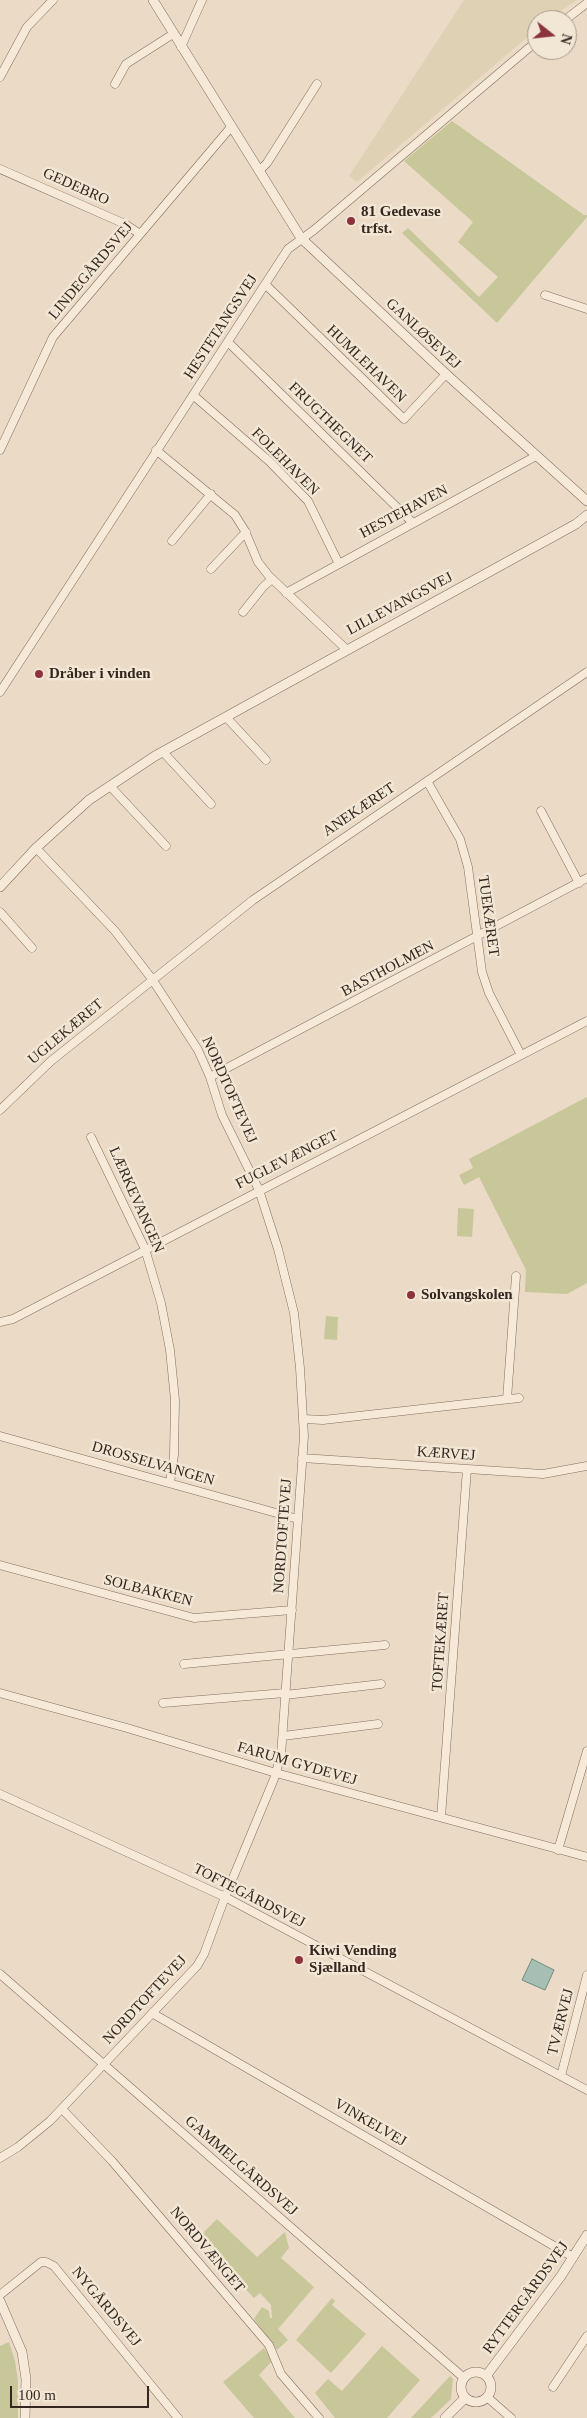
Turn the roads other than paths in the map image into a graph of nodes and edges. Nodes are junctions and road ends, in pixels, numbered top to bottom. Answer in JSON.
{"nodes":[{"id":1,"x":54,"y":0,"type":"edge"},
{"id":2,"x":153,"y":0,"type":"edge"},
{"id":3,"x":202,"y":0,"type":"edge"},
{"id":4,"x":587,"y":3,"type":"edge"},
{"id":5,"x":577,"y":11,"type":"edge"},
{"id":6,"x":173,"y":34,"type":"junction"},
{"id":7,"x":181,"y":47,"type":"junction"},
{"id":8,"x":527,"y":49,"type":"edge"},
{"id":9,"x":0,"y":76,"type":"edge"},
{"id":10,"x":115,"y":84,"type":"dead end"},
{"id":11,"x":317,"y":84,"type":"dead end"},
{"id":12,"x":231,"y":126,"type":"junction"},
{"id":13,"x":0,"y":169,"type":"edge"},
{"id":14,"x":259,"y":171,"type":"junction"},
{"id":15,"x":140,"y":234,"type":"junction"},
{"id":16,"x":301,"y":238,"type":"junction"},
{"id":17,"x":266,"y":285,"type":"junction"},
{"id":18,"x":546,"y":295,"type":"dead end"},
{"id":19,"x":587,"y":309,"type":"edge"},
{"id":20,"x":228,"y":342,"type":"junction"},
{"id":21,"x":446,"y":374,"type":"junction"},
{"id":22,"x":193,"y":395,"type":"junction"},
{"id":23,"x":0,"y":450,"type":"edge"},
{"id":24,"x":156,"y":450,"type":"junction"},
{"id":25,"x":536,"y":456,"type":"junction"},
{"id":26,"x":211,"y":494,"type":"junction"},
{"id":27,"x":587,"y":501,"type":"edge"},
{"id":28,"x":587,"y":515,"type":"edge"},
{"id":29,"x":413,"y":523,"type":"junction"},
{"id":30,"x":246,"y":532,"type":"junction"},
{"id":31,"x":172,"y":541,"type":"dead end"},
{"id":32,"x":338,"y":562,"type":"junction"},
{"id":33,"x":210,"y":569,"type":"dead end"},
{"id":34,"x":272,"y":579,"type":"junction"},
{"id":35,"x":286,"y":593,"type":"junction"},
{"id":36,"x":243,"y":612,"type":"dead end"},
{"id":37,"x":346,"y":650,"type":"junction"},
{"id":38,"x":587,"y":672,"type":"edge"},
{"id":39,"x":0,"y":692,"type":"edge"},
{"id":40,"x":226,"y":717,"type":"junction"},
{"id":41,"x":163,"y":752,"type":"junction"},
{"id":42,"x":266,"y":760,"type":"dead end"},
{"id":43,"x":427,"y":781,"type":"junction"},
{"id":44,"x":110,"y":786,"type":"junction"},
{"id":45,"x":211,"y":804,"type":"dead end"},
{"id":46,"x":541,"y":811,"type":"dead end"},
{"id":47,"x":166,"y":846,"type":"dead end"},
{"id":48,"x":36,"y":848,"type":"junction"},
{"id":49,"x":587,"y":878,"type":"edge"},
{"id":50,"x":579,"y":883,"type":"junction"},
{"id":51,"x":0,"y":886,"type":"edge"},
{"id":52,"x":0,"y":912,"type":"edge"},
{"id":53,"x":478,"y":938,"type":"junction"},
{"id":54,"x":32,"y":948,"type":"dead end"},
{"id":55,"x":152,"y":979,"type":"junction"},
{"id":56,"x":587,"y":1021,"type":"edge"},
{"id":57,"x":521,"y":1055,"type":"junction"},
{"id":58,"x":210,"y":1078,"type":"junction"},
{"id":59,"x":0,"y":1110,"type":"edge"},
{"id":60,"x":91,"y":1137,"type":"dead end"},
{"id":61,"x":259,"y":1190,"type":"junction"},
{"id":62,"x":145,"y":1249,"type":"junction"},
{"id":63,"x":516,"y":1276,"type":"dead end"},
{"id":64,"x":0,"y":1322,"type":"edge"},
{"id":65,"x":519,"y":1398,"type":"dead end"},
{"id":66,"x":507,"y":1399,"type":"junction"},
{"id":67,"x":304,"y":1420,"type":"junction"},
{"id":68,"x":0,"y":1436,"type":"edge"},
{"id":69,"x":302,"y":1458,"type":"junction"},
{"id":70,"x":587,"y":1466,"type":"edge"},
{"id":71,"x":467,"y":1469,"type":"junction"},
{"id":72,"x":170,"y":1483,"type":"junction"},
{"id":73,"x":298,"y":1519,"type":"junction"},
{"id":74,"x":0,"y":1566,"type":"edge"},
{"id":75,"x":292,"y":1610,"type":"junction"},
{"id":76,"x":385,"y":1644,"type":"dead end"},
{"id":77,"x":289,"y":1653,"type":"junction"},
{"id":78,"x":184,"y":1664,"type":"dead end"},
{"id":79,"x":381,"y":1684,"type":"dead end"},
{"id":80,"x":0,"y":1693,"type":"edge"},
{"id":81,"x":285,"y":1694,"type":"junction"},
{"id":82,"x":163,"y":1703,"type":"dead end"},
{"id":83,"x":378,"y":1724,"type":"dead end"},
{"id":84,"x":283,"y":1736,"type":"junction"},
{"id":85,"x":587,"y":1751,"type":"edge"},
{"id":86,"x":276,"y":1773,"type":"junction"},
{"id":87,"x":0,"y":1794,"type":"edge"},
{"id":88,"x":441,"y":1817,"type":"junction"},
{"id":89,"x":558,"y":1850,"type":"junction"},
{"id":90,"x":587,"y":1857,"type":"edge"},
{"id":91,"x":225,"y":1897,"type":"junction"},
{"id":92,"x":0,"y":1974,"type":"edge"},
{"id":93,"x":587,"y":1976,"type":"edge"},
{"id":94,"x":152,"y":2012,"type":"junction"},
{"id":95,"x":104,"y":2065,"type":"junction"},
{"id":96,"x":561,"y":2076,"type":"junction"},
{"id":97,"x":587,"y":2090,"type":"edge"},
{"id":98,"x":62,"y":2109,"type":"junction"},
{"id":99,"x":0,"y":2158,"type":"edge"},
{"id":100,"x":587,"y":2235,"type":"edge"},
{"id":101,"x":573,"y":2257,"type":"junction"},
{"id":102,"x":0,"y":2295,"type":"edge"},
{"id":103,"x":0,"y":2301,"type":"edge"},
{"id":104,"x":587,"y":2336,"type":"edge"},
{"id":105,"x":486,"y":2376,"type":"junction"},
{"id":106,"x":464,"y":2378,"type":"junction"},
{"id":107,"x":553,"y":2387,"type":"dead end"},
{"id":108,"x":487,"y":2397,"type":"junction"},
{"id":109,"x":465,"y":2398,"type":"junction"},
{"id":110,"x":25,"y":2418,"type":"edge"},
{"id":111,"x":178,"y":2418,"type":"edge"},
{"id":112,"x":319,"y":2418,"type":"edge"},
{"id":113,"x":445,"y":2418,"type":"edge"},
{"id":114,"x":511,"y":2418,"type":"edge"}],
"edges":[{"from":1,"to":9,"type":"street"},
{"from":2,"to":6,"type":"street","name":"GANLØSEVEJ"},
{"from":3,"to":7,"type":"street"},
{"from":4,"to":5,"type":"street"},
{"from":6,"to":7,"type":"street","name":"GANLØSEVEJ"},
{"from":6,"to":10,"type":"street"},
{"from":7,"to":12,"type":"street","name":"GANLØSEVEJ"},
{"from":8,"to":16,"type":"street","name":"HESTETANGSVEJ"},
{"from":11,"to":14,"type":"street"},
{"from":12,"to":14,"type":"street","name":"GANLØSEVEJ"},
{"from":12,"to":15,"type":"street","name":"LINDEGÅRDSVEJ"},
{"from":13,"to":15,"type":"street","name":"GEDEBRO"},
{"from":14,"to":16,"type":"street","name":"GANLØSEVEJ"},
{"from":15,"to":23,"type":"street","name":"LINDEGÅRDSVEJ"},
{"from":16,"to":17,"type":"street","name":"HESTETANGSVEJ"},
{"from":16,"to":21,"type":"street","name":"GANLØSEVEJ"},
{"from":17,"to":20,"type":"street","name":"HESTETANGSVEJ"},
{"from":17,"to":21,"type":"street","name":"HUMLEHAVEN"},
{"from":18,"to":19,"type":"street"},
{"from":20,"to":22,"type":"street","name":"HESTETANGSVEJ"},
{"from":20,"to":29,"type":"street","name":"FRUGTHEGNET"},
{"from":21,"to":25,"type":"street","name":"GANLØSEVEJ"},
{"from":22,"to":24,"type":"street","name":"HESTETANGSVEJ"},
{"from":22,"to":32,"type":"street","name":"FOLEHAVEN"},
{"from":24,"to":26,"type":"street"},
{"from":24,"to":39,"type":"street","name":"HESTETANGSVEJ"},
{"from":25,"to":27,"type":"street","name":"GANLØSEVEJ"},
{"from":25,"to":29,"type":"street","name":"HESTEHAVEN"},
{"from":26,"to":30,"type":"street"},
{"from":26,"to":31,"type":"street"},
{"from":28,"to":37,"type":"street","name":"LILLEVANGSVEJ"},
{"from":29,"to":32,"type":"street","name":"HESTEHAVEN"},
{"from":30,"to":33,"type":"street"},
{"from":30,"to":34,"type":"street"},
{"from":32,"to":35,"type":"street","name":"HESTEHAVEN"},
{"from":34,"to":35,"type":"street"},
{"from":34,"to":36,"type":"street"},
{"from":35,"to":37,"type":"street"},
{"from":37,"to":40,"type":"street","name":"LILLEVANGSVEJ"},
{"from":38,"to":43,"type":"street","name":"ANEKÆRET"},
{"from":40,"to":41,"type":"street","name":"LILLEVANGSVEJ"},
{"from":40,"to":42,"type":"street"},
{"from":41,"to":44,"type":"street","name":"LILLEVANGSVEJ"},
{"from":41,"to":45,"type":"street"},
{"from":43,"to":53,"type":"street","name":"TUEKÆRET"},
{"from":43,"to":55,"type":"street","name":"ANEKÆRET"},
{"from":44,"to":47,"type":"street"},
{"from":44,"to":48,"type":"street","name":"LILLEVANGSVEJ"},
{"from":46,"to":50,"type":"street"},
{"from":48,"to":51,"type":"street","name":"LILLEVANGSVEJ"},
{"from":48,"to":55,"type":"street","name":"NORDTOFTEVEJ"},
{"from":49,"to":50,"type":"street","name":"BASTHOLMEN"},
{"from":50,"to":53,"type":"street","name":"BASTHOLMEN"},
{"from":52,"to":54,"type":"street"},
{"from":53,"to":57,"type":"street","name":"TUEKÆRET"},
{"from":53,"to":58,"type":"street","name":"BASTHOLMEN"},
{"from":55,"to":58,"type":"street","name":"NORDTOFTEVEJ"},
{"from":55,"to":59,"type":"street","name":"UGLEKÆRET"},
{"from":56,"to":57,"type":"street","name":"FUGLEVÆNGET"},
{"from":57,"to":61,"type":"street","name":"FUGLEVÆNGET"},
{"from":58,"to":61,"type":"street","name":"NORDTOFTEVEJ"},
{"from":60,"to":62,"type":"street","name":"LÆRKEVANGEN"},
{"from":61,"to":62,"type":"street","name":"FUGLEVÆNGET"},
{"from":61,"to":67,"type":"street","name":"NORDTOFTEVEJ"},
{"from":62,"to":64,"type":"street","name":"FUGLEVÆNGET"},
{"from":62,"to":72,"type":"street","name":"LÆRKEVANGEN"},
{"from":63,"to":66,"type":"street"},
{"from":65,"to":66,"type":"street"},
{"from":66,"to":67,"type":"street"},
{"from":67,"to":69,"type":"street","name":"NORDTOFTEVEJ"},
{"from":68,"to":72,"type":"street","name":"DROSSELVANGEN"},
{"from":69,"to":71,"type":"street","name":"KÆRVEJ"},
{"from":69,"to":73,"type":"street","name":"NORDTOFTEVEJ"},
{"from":70,"to":71,"type":"street","name":"KÆRVEJ"},
{"from":71,"to":88,"type":"street","name":"TOFTEKÆRET"},
{"from":72,"to":73,"type":"street","name":"DROSSELVANGEN"},
{"from":73,"to":75,"type":"street","name":"NORDTOFTEVEJ"},
{"from":74,"to":75,"type":"street","name":"SOLBAKKEN"},
{"from":75,"to":77,"type":"street","name":"NORDTOFTEVEJ"},
{"from":76,"to":77,"type":"street"},
{"from":77,"to":78,"type":"street"},
{"from":77,"to":81,"type":"street","name":"NORDTOFTEVEJ"},
{"from":79,"to":81,"type":"street"},
{"from":80,"to":86,"type":"street","name":"FARUM GYDEVEJ"},
{"from":81,"to":82,"type":"street"},
{"from":81,"to":84,"type":"street","name":"NORDTOFTEVEJ"},
{"from":83,"to":84,"type":"street"},
{"from":84,"to":86,"type":"street","name":"NORDTOFTEVEJ"},
{"from":85,"to":89,"type":"street"},
{"from":86,"to":88,"type":"street","name":"FARUM GYDEVEJ"},
{"from":86,"to":91,"type":"street","name":"NORDTOFTEVEJ"},
{"from":87,"to":91,"type":"street","name":"TOFTEGÅRDSVEJ"},
{"from":88,"to":89,"type":"street","name":"FARUM GYDEVEJ"},
{"from":89,"to":90,"type":"street","name":"FARUM GYDEVEJ"},
{"from":91,"to":94,"type":"street","name":"NORDTOFTEVEJ"},
{"from":91,"to":96,"type":"street","name":"TOFTEGÅRDSVEJ"},
{"from":92,"to":95,"type":"street","name":"GAMMELGÅRDSVEJ"},
{"from":93,"to":96,"type":"street","name":"TVÆRVEJ"},
{"from":94,"to":95,"type":"street","name":"NORDTOFTEVEJ"},
{"from":94,"to":101,"type":"street","name":"VINKELVEJ"},
{"from":95,"to":98,"type":"street","name":"NORDTOFTEVEJ"},
{"from":95,"to":106,"type":"street","name":"GAMMELGÅRDSVEJ"},
{"from":96,"to":97,"type":"street","name":"TOFTEGÅRDSVEJ"},
{"from":98,"to":99,"type":"street","name":"NORDTOFTEVEJ"},
{"from":98,"to":112,"type":"street","name":"NORDVÆNGET"},
{"from":100,"to":101,"type":"street","name":"RYTTERGÅRDSVEJ"},
{"from":101,"to":105,"type":"street","name":"RYTTERGÅRDSVEJ"},
{"from":102,"to":111,"type":"street","name":"NYGÅRDSVEJ"},
{"from":103,"to":110,"type":"street"},
{"from":104,"to":107,"type":"street"},
{"from":105,"to":106,"type":"street"},
{"from":105,"to":108,"type":"street"},
{"from":106,"to":109,"type":"street"},
{"from":108,"to":109,"type":"street"},
{"from":108,"to":114,"type":"street"},
{"from":109,"to":113,"type":"street"}]}
